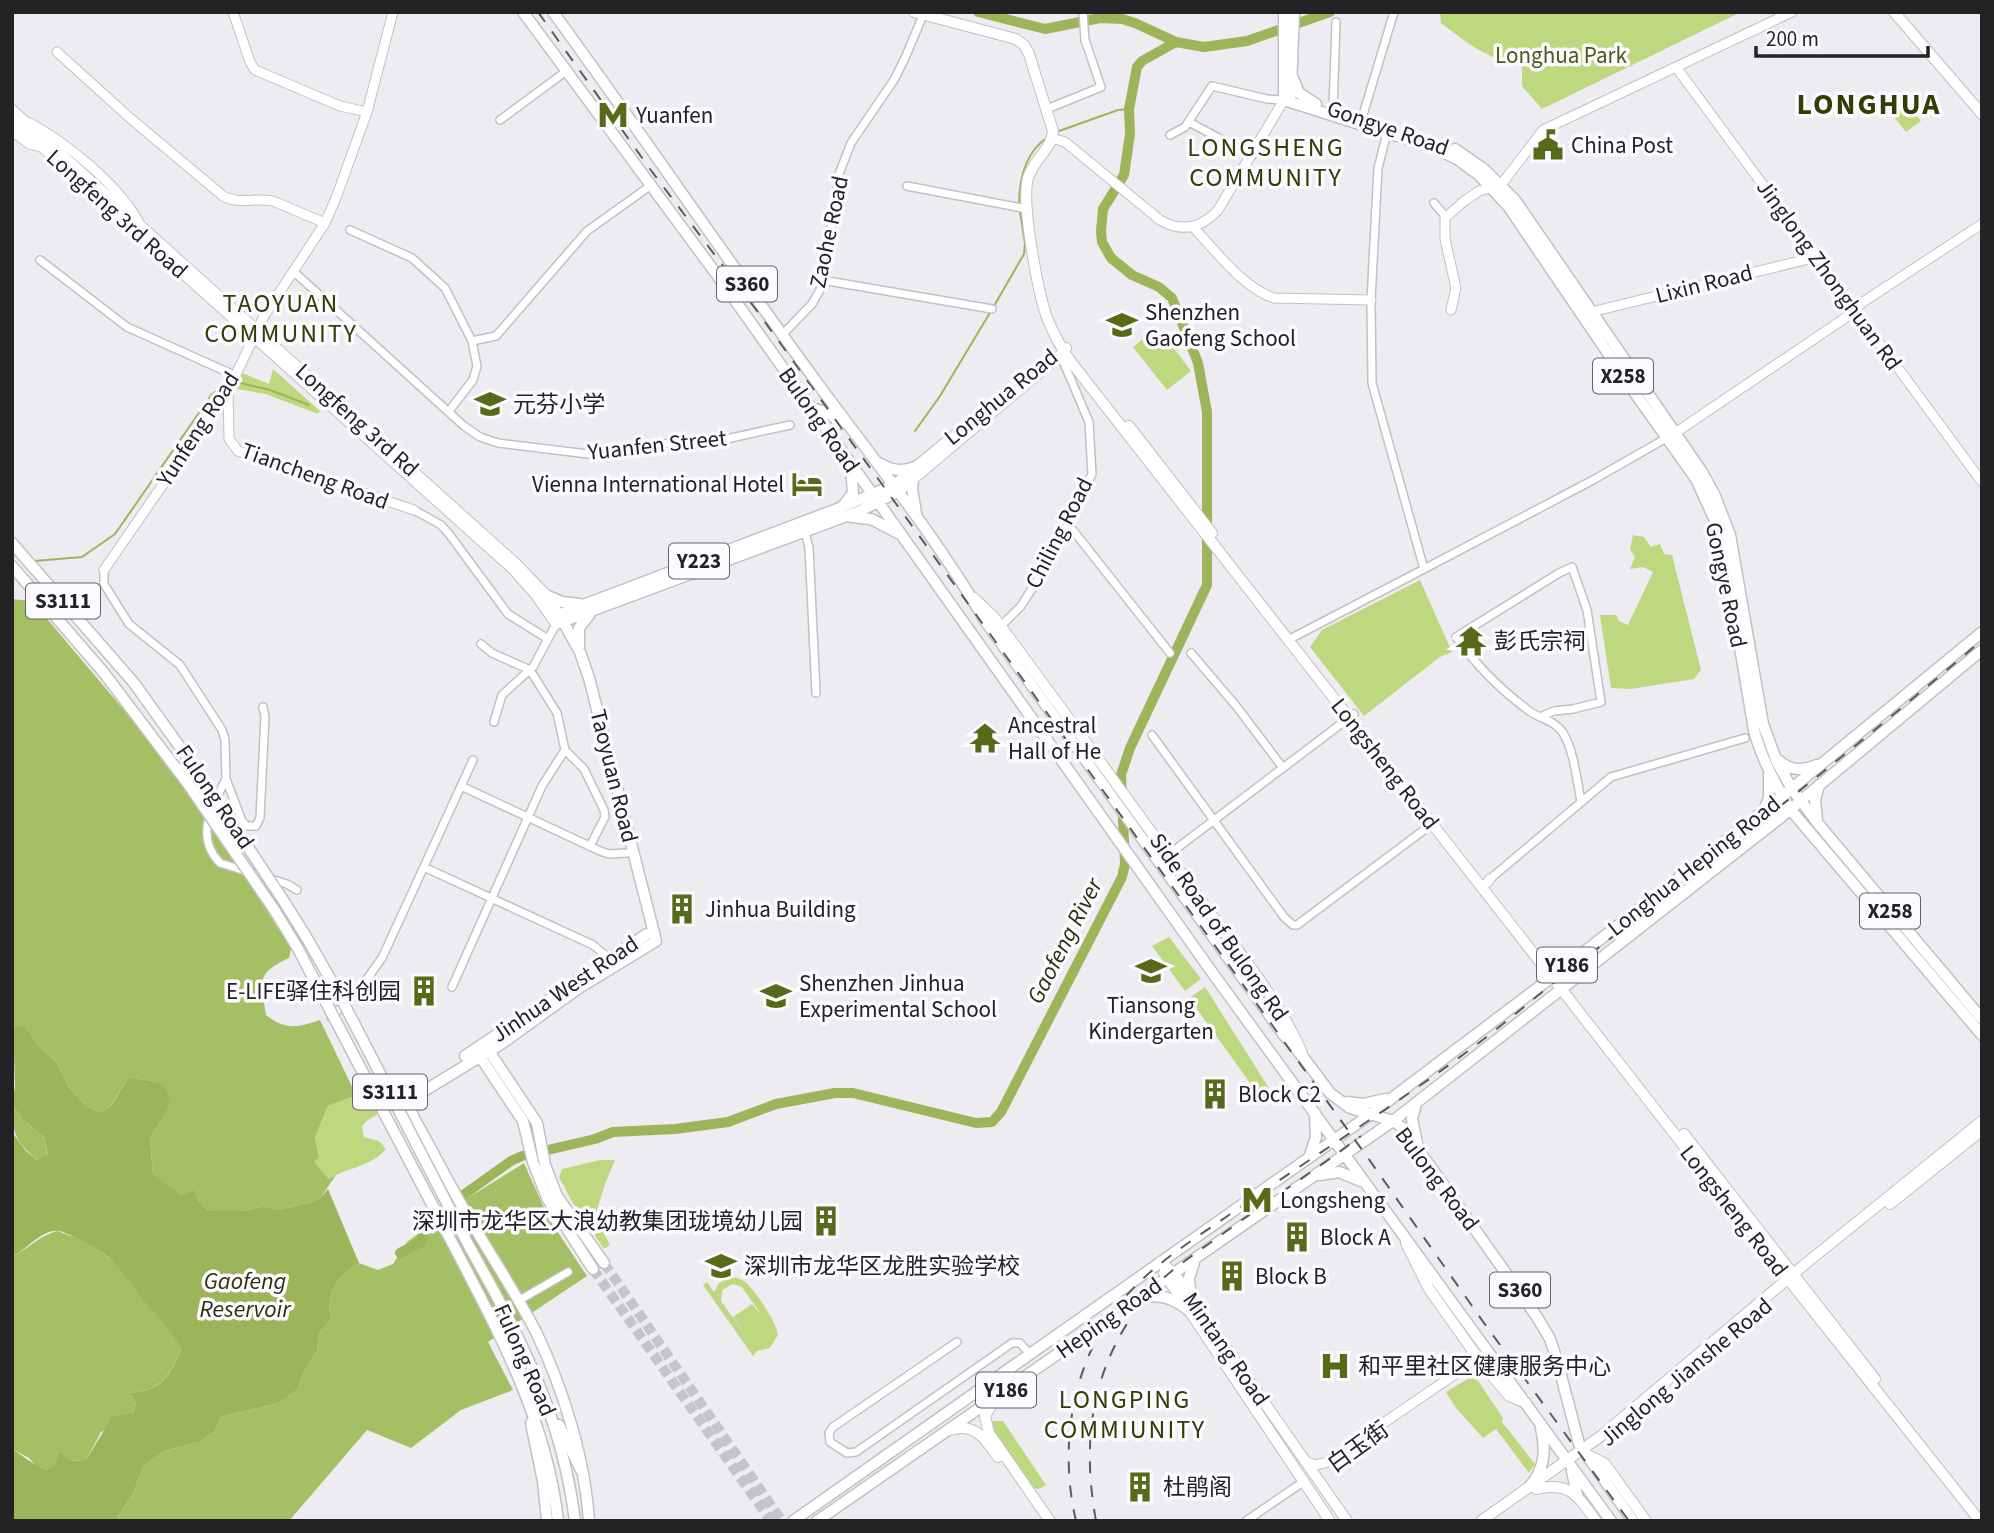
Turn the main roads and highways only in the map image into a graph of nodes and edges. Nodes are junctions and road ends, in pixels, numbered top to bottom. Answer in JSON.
{"nodes":[{"id":1,"x":523,"y":12,"type":"edge"},
{"id":2,"x":553,"y":12,"type":"edge"},
{"id":3,"x":938,"y":12,"type":"edge"},
{"id":4,"x":1894,"y":12,"type":"edge"},
{"id":5,"x":1902,"y":12,"type":"edge"},
{"id":6,"x":921,"y":13,"type":"edge"},
{"id":7,"x":1293,"y":15,"type":"edge"},
{"id":8,"x":1290,"y":33,"type":"junction"},
{"id":9,"x":1293,"y":72,"type":"junction"},
{"id":10,"x":1288,"y":99,"type":"junction"},
{"id":11,"x":1316,"y":103,"type":"junction"},
{"id":12,"x":1982,"y":104,"type":"edge"},
{"id":13,"x":1050,"y":108,"type":"junction"},
{"id":14,"x":12,"y":110,"type":"edge"},
{"id":15,"x":1982,"y":114,"type":"edge"},
{"id":16,"x":18,"y":120,"type":"edge"},
{"id":17,"x":1497,"y":186,"type":"junction"},
{"id":18,"x":194,"y":279,"type":"junction"},
{"id":19,"x":255,"y":333,"type":"junction"},
{"id":20,"x":1064,"y":348,"type":"junction"},
{"id":21,"x":828,"y":397,"type":"junction"},
{"id":22,"x":811,"y":408,"type":"junction"},
{"id":23,"x":827,"y":411,"type":"junction"},
{"id":24,"x":1671,"y":435,"type":"junction"},
{"id":25,"x":876,"y":461,"type":"junction"},
{"id":26,"x":850,"y":464,"type":"junction"},
{"id":27,"x":919,"y":465,"type":"junction"},
{"id":28,"x":913,"y":480,"type":"junction"},
{"id":29,"x":895,"y":487,"type":"junction"},
{"id":30,"x":876,"y":499,"type":"junction"},
{"id":31,"x":841,"y":513,"type":"junction"},
{"id":32,"x":918,"y":519,"type":"junction"},
{"id":33,"x":902,"y":536,"type":"junction"},
{"id":34,"x":12,"y":543,"type":"edge"},
{"id":35,"x":12,"y":566,"type":"edge"},
{"id":36,"x":12,"y":573,"type":"edge"},
{"id":37,"x":968,"y":592,"type":"junction"},
{"id":38,"x":546,"y":595,"type":"junction"},
{"id":39,"x":586,"y":603,"type":"junction"},
{"id":40,"x":596,"y":610,"type":"junction"},
{"id":41,"x":560,"y":620,"type":"junction"},
{"id":42,"x":1982,"y":632,"type":"edge"},
{"id":43,"x":75,"y":637,"type":"junction"},
{"id":44,"x":1982,"y":650,"type":"edge"},
{"id":45,"x":580,"y":652,"type":"junction"},
{"id":46,"x":1982,"y":659,"type":"edge"},
{"id":47,"x":1930,"y":693,"type":"junction"},
{"id":48,"x":1352,"y":716,"type":"junction"},
{"id":49,"x":1773,"y":753,"type":"junction"},
{"id":50,"x":1823,"y":762,"type":"junction"},
{"id":51,"x":1768,"y":769,"type":"junction"},
{"id":52,"x":1820,"y":785,"type":"junction"},
{"id":53,"x":1792,"y":789,"type":"junction"},
{"id":54,"x":1782,"y":796,"type":"junction"},
{"id":55,"x":1800,"y":801,"type":"junction"},
{"id":56,"x":1123,"y":802,"type":"junction"},
{"id":57,"x":1790,"y":809,"type":"junction"},
{"id":58,"x":1761,"y":813,"type":"junction"},
{"id":59,"x":1766,"y":828,"type":"junction"},
{"id":60,"x":1814,"y":829,"type":"junction"},
{"id":61,"x":650,"y":940,"type":"junction"},
{"id":62,"x":1555,"y":975,"type":"junction"},
{"id":63,"x":1565,"y":988,"type":"junction"},
{"id":64,"x":1982,"y":1019,"type":"edge"},
{"id":65,"x":1982,"y":1035,"type":"edge"},
{"id":66,"x":481,"y":1052,"type":"junction"},
{"id":67,"x":1303,"y":1057,"type":"junction"},
{"id":68,"x":503,"y":1080,"type":"junction"},
{"id":69,"x":1392,"y":1097,"type":"junction"},
{"id":70,"x":1339,"y":1101,"type":"junction"},
{"id":71,"x":1417,"y":1102,"type":"junction"},
{"id":72,"x":1315,"y":1111,"type":"junction"},
{"id":73,"x":1371,"y":1114,"type":"junction"},
{"id":74,"x":1392,"y":1121,"type":"junction"},
{"id":75,"x":1982,"y":1121,"type":"edge"},
{"id":76,"x":1982,"y":1130,"type":"edge"},
{"id":77,"x":1334,"y":1140,"type":"junction"},
{"id":78,"x":1419,"y":1151,"type":"junction"},
{"id":79,"x":1344,"y":1156,"type":"junction"},
{"id":80,"x":1307,"y":1159,"type":"junction"},
{"id":81,"x":538,"y":1161,"type":"junction"},
{"id":82,"x":1311,"y":1178,"type":"junction"},
{"id":83,"x":1364,"y":1182,"type":"junction"},
{"id":84,"x":1401,"y":1230,"type":"junction"},
{"id":85,"x":1195,"y":1259,"type":"junction"},
{"id":86,"x":1160,"y":1262,"type":"junction"},
{"id":87,"x":598,"y":1266,"type":"tunnel mouth"},
{"id":88,"x":1170,"y":1276,"type":"junction"},
{"id":89,"x":1792,"y":1279,"type":"junction"},
{"id":90,"x":1135,"y":1300,"type":"junction"},
{"id":91,"x":1190,"y":1305,"type":"junction"},
{"id":92,"x":523,"y":1385,"type":"junction"},
{"id":93,"x":998,"y":1395,"type":"junction"},
{"id":94,"x":548,"y":1404,"type":"junction"},
{"id":95,"x":1526,"y":1404,"type":"junction"},
{"id":96,"x":1540,"y":1422,"type":"junction"},
{"id":97,"x":946,"y":1431,"type":"junction"},
{"id":98,"x":1584,"y":1452,"type":"junction"},
{"id":99,"x":1569,"y":1462,"type":"junction"},
{"id":100,"x":581,"y":1470,"type":"junction"},
{"id":101,"x":1533,"y":1488,"type":"junction"},
{"id":102,"x":1577,"y":1495,"type":"junction"},
{"id":103,"x":833,"y":1510,"type":"junction"},
{"id":104,"x":1982,"y":1514,"type":"edge"},
{"id":105,"x":547,"y":1521,"type":"edge"},
{"id":106,"x":558,"y":1521,"type":"edge"},
{"id":107,"x":575,"y":1521,"type":"edge"},
{"id":108,"x":589,"y":1521,"type":"edge"},
{"id":109,"x":793,"y":1521,"type":"edge"},
{"id":110,"x":817,"y":1521,"type":"edge"},
{"id":111,"x":825,"y":1521,"type":"edge"},
{"id":112,"x":1042,"y":1521,"type":"edge"},
{"id":113,"x":1050,"y":1521,"type":"edge"},
{"id":114,"x":1330,"y":1521,"type":"edge"},
{"id":115,"x":1347,"y":1521,"type":"edge"},
{"id":116,"x":1481,"y":1521,"type":"edge"},
{"id":117,"x":1491,"y":1521,"type":"edge"},
{"id":118,"x":1596,"y":1521,"type":"edge"},
{"id":119,"x":1611,"y":1521,"type":"edge"},
{"id":120,"x":1633,"y":1521,"type":"edge"},
{"id":121,"x":1646,"y":1521,"type":"edge"},
{"id":122,"x":1980,"y":1521,"type":"edge"}],
"edges":[{"from":1,"to":22,"type":"main road","name":"Bulong Road","number":"S360"},
{"from":2,"to":21,"type":"main road","name":"Bulong Road","number":"S360"},
{"from":3,"to":13,"type":"main road"},
{"from":4,"to":15,"type":"main road"},
{"from":5,"to":12,"type":"main road"},
{"from":6,"to":13,"type":"main road"},
{"from":7,"to":8,"type":"main road"},
{"from":8,"to":9,"type":"main road"},
{"from":8,"to":10,"type":"main road"},
{"from":9,"to":10,"type":"main road"},
{"from":9,"to":11,"type":"main road"},
{"from":10,"to":11,"type":"main road","name":"Gongye Road","number":"X258"},
{"from":10,"to":17,"type":"main road","name":"Gongye Road","number":"X258"},
{"from":11,"to":17,"type":"main road","name":"Gongye Road","number":"X258"},
{"from":13,"to":20,"type":"main road","name":"Longsheng Road"},
{"from":14,"to":16,"type":"main road","name":"Longfeng 3rd Road"},
{"from":16,"to":18,"type":"main road","name":"Longfeng 3rd Rd"},
{"from":16,"to":18,"type":"main road","name":"Longfeng 3rd Road"},
{"from":17,"to":24,"type":"main road","name":"Gongye Road","number":"X258"},
{"from":17,"to":24,"type":"main road","name":"Gongye Road","number":"X258"},
{"from":18,"to":19,"type":"main road","name":"Longfeng 3rd Rd"},
{"from":19,"to":38,"type":"main road","name":"Longfeng 3rd Rd"},
{"from":19,"to":41,"type":"main road","name":"Longfeng 3rd Rd"},
{"from":20,"to":27,"type":"main road","name":"Longhua Road"},
{"from":20,"to":28,"type":"main road","name":"Longhua Road"},
{"from":20,"to":48,"type":"main road","name":"Longsheng Road"},
{"from":21,"to":23,"type":"main road"},
{"from":21,"to":25,"type":"main road","name":"Bulong Road","number":"S360"},
{"from":22,"to":23,"type":"main road"},
{"from":22,"to":26,"type":"main road","name":"Bulong Road","number":"S360"},
{"from":23,"to":29,"type":"main road"},
{"from":24,"to":49,"type":"main road","name":"Gongye Road","number":"X258"},
{"from":24,"to":51,"type":"main road","name":"Gongye Road","number":"X258"},
{"from":25,"to":27,"type":"main road"},
{"from":25,"to":29,"type":"main road","name":"Bulong Road","number":"S360"},
{"from":26,"to":30,"type":"main road","name":"Bulong Road","number":"S360"},
{"from":26,"to":31,"type":"main road"},
{"from":27,"to":29,"type":"main road","name":"Longhua Road"},
{"from":28,"to":29,"type":"main road","name":"Longhua Road"},
{"from":28,"to":32,"type":"main road"},
{"from":29,"to":30,"type":"main road","name":"Longhua Road","number":"Y223"},
{"from":29,"to":32,"type":"main road","name":"Bulong Road","number":"S360"},
{"from":30,"to":31,"type":"main road","name":"Longhua Road","number":"Y223"},
{"from":30,"to":33,"type":"main road","name":"Bulong Road","number":"S360"},
{"from":31,"to":33,"type":"main road"},
{"from":31,"to":39,"type":"main road","name":"Longhua Road","number":"Y223"},
{"from":31,"to":40,"type":"main road","name":"Longhua Road","number":"Y223"},
{"from":32,"to":37,"type":"main road","name":"Bulong Road","number":"S360"},
{"from":33,"to":72,"type":"main road","name":"Bulong Road","number":"S360"},
{"from":34,"to":94,"type":"main road","name":"Fulong Road","number":"S3111","bridge":true},
{"from":35,"to":43,"type":"main road","number":"S3111"},
{"from":36,"to":43,"type":"main road"},
{"from":37,"to":56,"type":"main road","name":"Bulong Road","number":"S360"},
{"from":37,"to":56,"type":"main road","name":"Side Road of Bulong Rd"},
{"from":38,"to":39,"type":"main road"},
{"from":38,"to":41,"type":"main road","name":"Longfeng 3rd Rd"},
{"from":39,"to":41,"type":"main road","name":"Longhua Road","number":"Y223"},
{"from":40,"to":41,"type":"main road","name":"Longhua Road","number":"Y223"},
{"from":40,"to":45,"type":"main road"},
{"from":41,"to":45,"type":"main road","name":"Taoyuan Road"},
{"from":41,"to":61,"type":"main road","name":"Taoyuan Road"},
{"from":42,"to":50,"type":"main road","name":"Longhua Heping Road","number":"Y186"},
{"from":43,"to":92,"type":"main road","name":"Fulong Road","number":"S3111","bridge":true},
{"from":44,"to":47,"type":"main road","name":"Longhua Heping Road","number":"Y186"},
{"from":45,"to":61,"type":"main road","name":"Taoyuan Road"},
{"from":46,"to":47,"type":"main road"},
{"from":47,"to":52,"type":"main road","name":"Longhua Heping Road","number":"Y186"},
{"from":48,"to":62,"type":"main road","name":"Longsheng Road"},
{"from":48,"to":62,"type":"main road","name":"Longsheng Road"},
{"from":49,"to":50,"type":"main road"},
{"from":49,"to":53,"type":"main road","name":"Gongye Road","number":"X258"},
{"from":50,"to":53,"type":"main road","name":"Longhua Heping Road","number":"Y186"},
{"from":51,"to":54,"type":"main road","name":"Gongye Road","number":"X258"},
{"from":51,"to":58,"type":"main road"},
{"from":52,"to":55,"type":"main road","name":"Longhua Heping Road","number":"Y186"},
{"from":52,"to":60,"type":"main road"},
{"from":53,"to":54,"type":"main road","name":"Longhua Heping Road","number":"Y186"},
{"from":53,"to":55,"type":"main road","name":"Gongye Road","number":"X258"},
{"from":54,"to":57,"type":"main road","name":"Gongye Road","number":"X258"},
{"from":54,"to":58,"type":"main road","name":"Longhua Heping Road","number":"Y186"},
{"from":55,"to":57,"type":"main road","name":"Longhua Heping Road","number":"Y186"},
{"from":55,"to":60,"type":"main road","name":"Gongye Road","number":"X258"},
{"from":56,"to":67,"type":"main road","name":"Bulong Road","number":"S360"},
{"from":56,"to":67,"type":"main road","name":"Side Road of Bulong Rd"},
{"from":57,"to":59,"type":"main road","name":"Longhua Heping Road","number":"Y186"},
{"from":57,"to":60,"type":"main road","name":"Gongye Road","number":"X258"},
{"from":58,"to":62,"type":"main road","name":"Longhua Heping Road","number":"Y186"},
{"from":59,"to":60,"type":"main road"},
{"from":59,"to":63,"type":"main road","name":"Longhua Heping Road","number":"Y186"},
{"from":60,"to":64,"type":"main road","name":"Gongye Road","number":"X258"},
{"from":60,"to":65,"type":"main road","name":"Gongye Road","number":"X258"},
{"from":61,"to":66,"type":"main road","name":"Jinhua West Road"},
{"from":61,"to":66,"type":"main road","name":"Jinhua West Road"},
{"from":62,"to":63,"type":"main road","name":"Longsheng Road"},
{"from":62,"to":69,"type":"main road","name":"Longhua Heping Road","number":"Y186"},
{"from":63,"to":71,"type":"main road","name":"Longhua Heping Road","number":"Y186"},
{"from":63,"to":89,"type":"main road","name":"Longsheng Road"},
{"from":66,"to":68,"type":"main road"},
{"from":66,"to":100,"type":"main road","name":"Jinhua West Road"},
{"from":67,"to":70,"type":"main road","name":"Bulong Road","number":"S360"},
{"from":68,"to":81,"type":"main road"},
{"from":68,"to":81,"type":"main road"},
{"from":69,"to":70,"type":"main road"},
{"from":69,"to":73,"type":"main road","name":"Longhua Heping Road","number":"Y186"},
{"from":70,"to":73,"type":"main road","name":"Bulong Road","number":"S360"},
{"from":71,"to":74,"type":"main road","name":"Longhua Heping Road","number":"Y186"},
{"from":71,"to":78,"type":"main road"},
{"from":72,"to":77,"type":"main road","number":"S360"},
{"from":72,"to":80,"type":"main road"},
{"from":73,"to":74,"type":"main road","name":"Bulong Road","number":"S360"},
{"from":73,"to":77,"type":"main road","name":"Longhua Heping Road","number":"Y186"},
{"from":74,"to":78,"type":"main road","name":"Bulong Road","number":"S360"},
{"from":74,"to":79,"type":"main road","name":"Longhua Heping Road","number":"Y186"},
{"from":75,"to":89,"type":"main road","name":"Jinglong Jianshe Road"},
{"from":76,"to":89,"type":"main road","name":"Jinglong Jianshe Road"},
{"from":77,"to":79,"type":"main road","number":"S360"},
{"from":77,"to":80,"type":"main road","name":"Longhua Heping Road","number":"Y186"},
{"from":78,"to":98,"type":"main road","name":"Bulong Road","number":"S360"},
{"from":79,"to":82,"type":"main road","name":"Longhua Heping Road","number":"Y186"},
{"from":79,"to":83,"type":"main road","number":"S360"},
{"from":80,"to":86,"type":"main road","name":"Longhua Heping Road","number":"Y186"},
{"from":81,"to":87,"type":"main road"},
{"from":82,"to":83,"type":"main road"},
{"from":82,"to":85,"type":"main road","name":"Longhua Heping Road","number":"Y186"},
{"from":83,"to":84,"type":"main road","number":"S360"},
{"from":84,"to":95,"type":"main road","number":"S360"},
{"from":84,"to":95,"type":"main road"},
{"from":85,"to":88,"type":"main road","name":"Heping Road","number":"Y186"},
{"from":85,"to":91,"type":"main road"},
{"from":86,"to":88,"type":"main road","name":"Mintang Road"},
{"from":86,"to":109,"type":"main road","name":"Heping Road","number":"Y186"},
{"from":88,"to":90,"type":"main road","name":"Heping Road","number":"Y186"},
{"from":88,"to":91,"type":"main road","name":"Mintang Road"},
{"from":89,"to":98,"type":"main road","name":"Jinglong Jianshe Road"},
{"from":89,"to":104,"type":"main road","name":"Longsheng Road"},
{"from":89,"to":122,"type":"main road","name":"Longsheng Road"},
{"from":90,"to":91,"type":"main road"},
{"from":90,"to":93,"type":"main road","name":"Heping Road","number":"Y186"},
{"from":91,"to":114,"type":"main road","name":"Mintang Road"},
{"from":91,"to":115,"type":"main road","name":"Mintang Road"},
{"from":92,"to":105,"type":"main road"},
{"from":92,"to":106,"type":"main road","name":"Fulong Road","number":"S3111"},
{"from":93,"to":97,"type":"main road","name":"Heping Road","number":"Y186"},
{"from":93,"to":113,"type":"main road"},
{"from":94,"to":100,"type":"main road"},
{"from":94,"to":107,"type":"main road","name":"Fulong Road","number":"S3111"},
{"from":95,"to":96,"type":"main road","number":"S360"},
{"from":96,"to":99,"type":"main road","number":"S360"},
{"from":96,"to":101,"type":"main road"},
{"from":97,"to":103,"type":"main road","name":"Heping Road","number":"Y186"},
{"from":97,"to":112,"type":"main road"},
{"from":98,"to":99,"type":"main road","name":"Jinglong Jianshe Road"},
{"from":98,"to":120,"type":"main road","name":"Bulong Road","number":"S360"},
{"from":98,"to":121,"type":"main road"},
{"from":99,"to":101,"type":"main road","name":"Jinglong Jianshe Road"},
{"from":99,"to":102,"type":"main road"},
{"from":99,"to":119,"type":"main road","number":"S360"},
{"from":100,"to":108,"type":"main road"},
{"from":101,"to":102,"type":"main road"},
{"from":101,"to":116,"type":"main road"},
{"from":101,"to":117,"type":"main road"},
{"from":102,"to":118,"type":"main road"},
{"from":103,"to":110,"type":"main road","name":"Heping Road","number":"Y186"},
{"from":103,"to":111,"type":"main road"}]}
